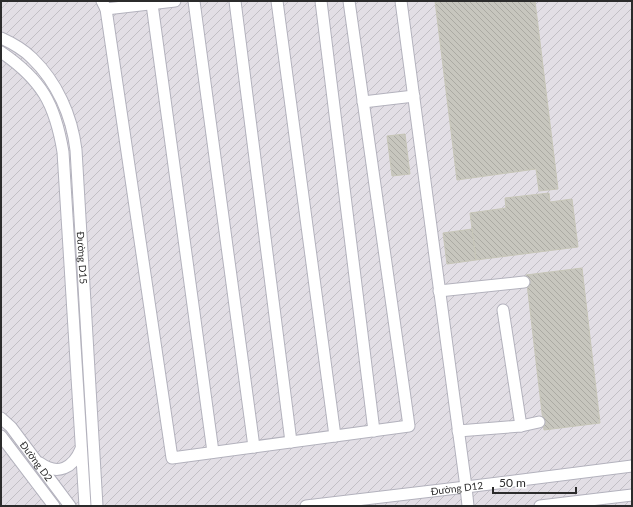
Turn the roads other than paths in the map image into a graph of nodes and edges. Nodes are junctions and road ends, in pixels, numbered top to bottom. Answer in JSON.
{"nodes":[{"id":1,"x":175,"y":1,"type":"edge"},
{"id":2,"x":194,"y":1,"type":"edge"},
{"id":3,"x":236,"y":1,"type":"edge"},
{"id":4,"x":277,"y":1,"type":"edge"},
{"id":5,"x":321,"y":1,"type":"edge"},
{"id":6,"x":349,"y":1,"type":"edge"},
{"id":7,"x":401,"y":1,"type":"edge"},
{"id":8,"x":152,"y":4,"type":"junction"},
{"id":9,"x":104,"y":5,"type":"edge"},
{"id":10,"x":1,"y":38,"type":"edge"},
{"id":11,"x":1,"y":52,"type":"edge"},
{"id":12,"x":414,"y":96,"type":"junction"},
{"id":13,"x":363,"y":102,"type":"junction"},
{"id":14,"x":524,"y":282,"type":"dead end"},
{"id":15,"x":439,"y":292,"type":"junction"},
{"id":16,"x":503,"y":310,"type":"dead end"},
{"id":17,"x":1,"y":418,"type":"edge"},
{"id":18,"x":539,"y":422,"type":"dead end"},
{"id":19,"x":521,"y":426,"type":"junction"},
{"id":20,"x":374,"y":431,"type":"junction"},
{"id":21,"x":458,"y":431,"type":"junction"},
{"id":22,"x":1,"y":436,"type":"edge"},
{"id":23,"x":335,"y":436,"type":"junction"},
{"id":24,"x":291,"y":442,"type":"junction"},
{"id":25,"x":254,"y":447,"type":"junction"},
{"id":26,"x":81,"y":448,"type":"junction"},
{"id":27,"x":213,"y":452,"type":"junction"},
{"id":28,"x":35,"y":459,"type":"junction"},
{"id":29,"x":632,"y":466,"type":"edge"},
{"id":30,"x":466,"y":487,"type":"junction"},
{"id":31,"x":632,"y":494,"type":"edge"},
{"id":32,"x":618,"y":501,"type":"edge"},
{"id":33,"x":54,"y":506,"type":"edge"},
{"id":34,"x":70,"y":506,"type":"edge"},
{"id":35,"x":85,"y":506,"type":"edge"},
{"id":36,"x":97,"y":506,"type":"edge"},
{"id":37,"x":306,"y":506,"type":"edge"},
{"id":38,"x":468,"y":506,"type":"edge"},
{"id":39,"x":540,"y":506,"type":"edge"}],
"edges":[{"from":1,"to":8,"type":"street"},
{"from":2,"to":25,"type":"street"},
{"from":3,"to":24,"type":"street"},
{"from":4,"to":23,"type":"street"},
{"from":5,"to":20,"type":"street"},
{"from":6,"to":13,"type":"street"},
{"from":7,"to":12,"type":"street"},
{"from":8,"to":9,"type":"street"},
{"from":8,"to":27,"type":"street"},
{"from":9,"to":27,"type":"street"},
{"from":10,"to":36,"type":"street","name":"Đường D15"},
{"from":11,"to":26,"type":"street","name":"Đường D15"},
{"from":12,"to":13,"type":"street"},
{"from":12,"to":15,"type":"street"},
{"from":13,"to":20,"type":"street"},
{"from":14,"to":15,"type":"street"},
{"from":15,"to":21,"type":"street"},
{"from":16,"to":19,"type":"street"},
{"from":17,"to":28,"type":"street","name":"Đường D2"},
{"from":18,"to":19,"type":"street"},
{"from":19,"to":21,"type":"street"},
{"from":20,"to":23,"type":"street"},
{"from":21,"to":30,"type":"street"},
{"from":22,"to":33,"type":"street","name":"Đường D2"},
{"from":23,"to":24,"type":"street"},
{"from":24,"to":25,"type":"street"},
{"from":25,"to":27,"type":"street"},
{"from":26,"to":28,"type":"street"},
{"from":26,"to":35,"type":"street","name":"Đường D15"},
{"from":28,"to":34,"type":"street","name":"Đường D2"},
{"from":29,"to":30,"type":"street","name":"Đường D12"},
{"from":30,"to":37,"type":"street","name":"Đường D12"},
{"from":30,"to":38,"type":"street"},
{"from":31,"to":32,"type":"street"},
{"from":32,"to":39,"type":"street"}]}
